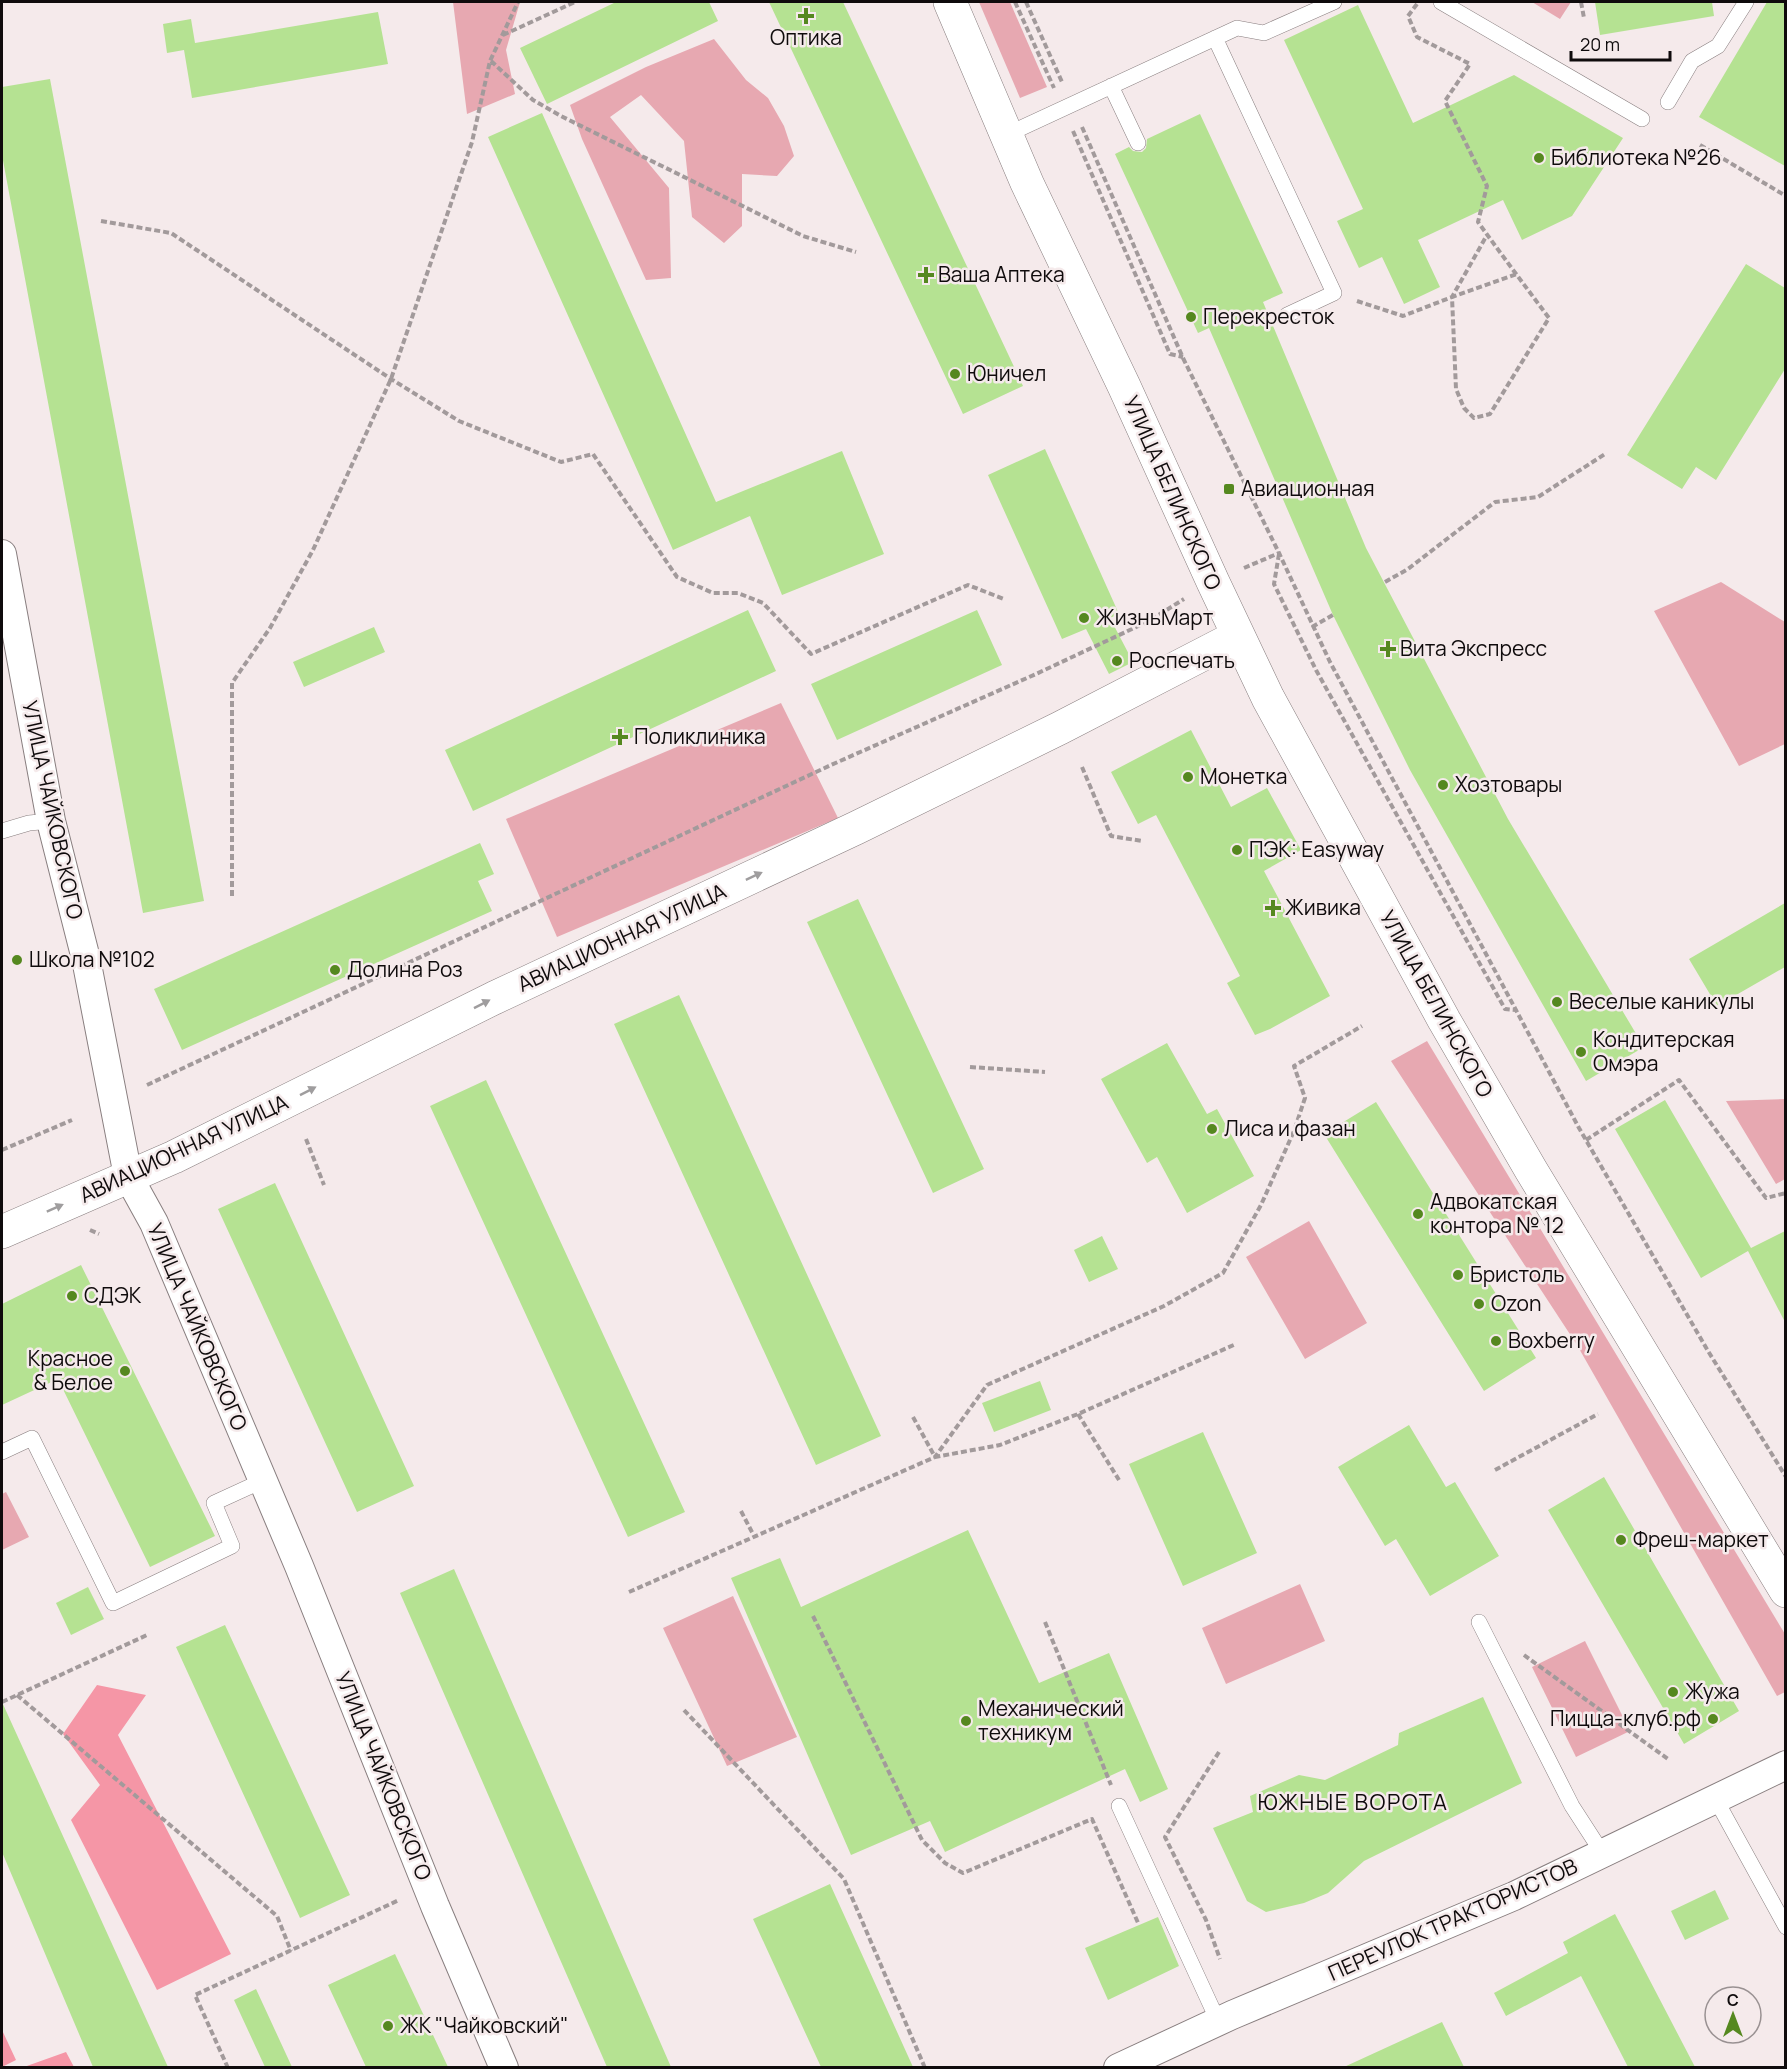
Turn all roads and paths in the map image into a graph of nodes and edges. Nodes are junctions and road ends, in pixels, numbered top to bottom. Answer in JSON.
{"nodes":[{"id":1,"x":518,"y":2,"type":"edge"},
{"id":2,"x":575,"y":2,"type":"edge"},
{"id":3,"x":950,"y":2,"type":"edge"},
{"id":4,"x":1015,"y":2,"type":"edge"},
{"id":5,"x":1026,"y":2,"type":"edge"},
{"id":6,"x":1334,"y":2,"type":"edge"},
{"id":7,"x":1420,"y":2,"type":"edge"},
{"id":8,"x":1441,"y":2,"type":"edge"},
{"id":9,"x":1581,"y":2,"type":"edge"},
{"id":10,"x":1746,"y":2,"type":"edge"},
{"id":11,"x":1584,"y":18,"type":"dead end"},
{"id":12,"x":502,"y":36,"type":"junction"},
{"id":13,"x":1215,"y":38,"type":"junction"},
{"id":14,"x":490,"y":61,"type":"junction"},
{"id":15,"x":1111,"y":86,"type":"junction"},
{"id":16,"x":1668,"y":102,"type":"dead end"},
{"id":17,"x":1067,"y":106,"type":"junction"},
{"id":18,"x":1642,"y":119,"type":"dead end"},
{"id":19,"x":1006,"y":135,"type":"junction"},
{"id":20,"x":1138,"y":143,"type":"dead end"},
{"id":21,"x":1700,"y":145,"type":"dead end"},
{"id":22,"x":1785,"y":196,"type":"edge"},
{"id":23,"x":101,"y":221,"type":"dead end"},
{"id":24,"x":1487,"y":235,"type":"junction"},
{"id":25,"x":856,"y":252,"type":"dead end"},
{"id":26,"x":1517,"y":274,"type":"junction"},
{"id":27,"x":1334,"y":293,"type":"junction"},
{"id":28,"x":1452,"y":297,"type":"junction"},
{"id":29,"x":1287,"y":315,"type":"dead end"},
{"id":30,"x":1183,"y":358,"type":"junction"},
{"id":31,"x":391,"y":379,"type":"junction"},
{"id":32,"x":1605,"y":454,"type":"dead end"},
{"id":33,"x":1279,"y":553,"type":"junction"},
{"id":34,"x":2,"y":554,"type":"edge"},
{"id":35,"x":1385,"y":582,"type":"dead end"},
{"id":36,"x":1004,"y":599,"type":"dead end"},
{"id":37,"x":1333,"y":615,"type":"dead end"},
{"id":38,"x":1149,"y":621,"type":"dead end"},
{"id":39,"x":1312,"y":627,"type":"junction"},
{"id":40,"x":1238,"y":636,"type":"junction"},
{"id":41,"x":1083,"y":767,"type":"dead end"},
{"id":42,"x":51,"y":821,"type":"junction"},
{"id":43,"x":2,"y":831,"type":"edge"},
{"id":44,"x":1142,"y":841,"type":"dead end"},
{"id":45,"x":232,"y":896,"type":"dead end"},
{"id":46,"x":1516,"y":1010,"type":"junction"},
{"id":47,"x":1362,"y":1026,"type":"dead end"},
{"id":48,"x":970,"y":1067,"type":"dead end"},
{"id":49,"x":1045,"y":1072,"type":"dead end"},
{"id":50,"x":147,"y":1085,"type":"dead end"},
{"id":51,"x":72,"y":1120,"type":"dead end"},
{"id":52,"x":306,"y":1139,"type":"dead end"},
{"id":53,"x":1586,"y":1140,"type":"junction"},
{"id":54,"x":2,"y":1150,"type":"edge"},
{"id":55,"x":128,"y":1176,"type":"junction"},
{"id":56,"x":324,"y":1185,"type":"dead end"},
{"id":57,"x":1785,"y":1193,"type":"edge"},
{"id":58,"x":2,"y":1232,"type":"edge"},
{"id":59,"x":1236,"y":1344,"type":"dead end"},
{"id":60,"x":1078,"y":1414,"type":"junction"},
{"id":61,"x":1598,"y":1414,"type":"dead end"},
{"id":62,"x":913,"y":1417,"type":"dead end"},
{"id":63,"x":2,"y":1452,"type":"edge"},
{"id":64,"x":935,"y":1457,"type":"junction"},
{"id":65,"x":1495,"y":1470,"type":"dead end"},
{"id":66,"x":1785,"y":1477,"type":"edge"},
{"id":67,"x":1119,"y":1480,"type":"dead end"},
{"id":68,"x":262,"y":1481,"type":"junction"},
{"id":69,"x":741,"y":1511,"type":"dead end"},
{"id":70,"x":754,"y":1536,"type":"junction"},
{"id":71,"x":1785,"y":1591,"type":"edge"},
{"id":72,"x":629,"y":1592,"type":"dead end"},
{"id":73,"x":813,"y":1616,"type":"dead end"},
{"id":74,"x":1045,"y":1622,"type":"dead end"},
{"id":75,"x":1479,"y":1622,"type":"joint"},
{"id":76,"x":147,"y":1635,"type":"dead end"},
{"id":77,"x":17,"y":1695,"type":"junction"},
{"id":78,"x":2,"y":1702,"type":"edge"},
{"id":79,"x":684,"y":1710,"type":"dead end"},
{"id":80,"x":1219,"y":1752,"type":"dead end"},
{"id":81,"x":1668,"y":1759,"type":"dead end"},
{"id":82,"x":1785,"y":1766,"type":"edge"},
{"id":83,"x":1106,"y":1793,"type":"dead end"},
{"id":84,"x":1715,"y":1798,"type":"junction"},
{"id":85,"x":1119,"y":1806,"type":"dead end"},
{"id":86,"x":1096,"y":1811,"type":"dead end"},
{"id":87,"x":1092,"y":1819,"type":"junction"},
{"id":88,"x":1603,"y":1854,"type":"junction"},
{"id":89,"x":399,"y":1900,"type":"dead end"},
{"id":90,"x":1139,"y":1925,"type":"dead end"},
{"id":91,"x":1785,"y":1927,"type":"edge"},
{"id":92,"x":291,"y":1951,"type":"junction"},
{"id":93,"x":1221,"y":1959,"type":"dead end"},
{"id":94,"x":1218,"y":2021,"type":"junction"},
{"id":95,"x":228,"y":2067,"type":"edge"},
{"id":96,"x":504,"y":2067,"type":"edge"},
{"id":97,"x":925,"y":2067,"type":"edge"},
{"id":98,"x":1118,"y":2067,"type":"edge"}],
"edges":[{"from":1,"to":12,"type":"path"},
{"from":2,"to":12,"type":"path"},
{"from":3,"to":19,"type":"main road","name":"УЛИЦА БЕЛИНСКОГО"},
{"from":4,"to":17,"type":"path"},
{"from":5,"to":17,"type":"path"},
{"from":6,"to":13,"type":"lane"},
{"from":7,"to":24,"type":"path"},
{"from":8,"to":18,"type":"lane"},
{"from":9,"to":11,"type":"path"},
{"from":10,"to":16,"type":"lane"},
{"from":12,"to":14,"type":"path"},
{"from":13,"to":15,"type":"lane"},
{"from":13,"to":27,"type":"lane"},
{"from":14,"to":25,"type":"path"},
{"from":14,"to":31,"type":"path"},
{"from":15,"to":17,"type":"lane"},
{"from":15,"to":20,"type":"lane"},
{"from":17,"to":19,"type":"lane"},
{"from":17,"to":30,"type":"path"},
{"from":17,"to":30,"type":"path"},
{"from":19,"to":40,"type":"main road","name":"УЛИЦА БЕЛИНСКОГО"},
{"from":21,"to":22,"type":"path"},
{"from":23,"to":31,"type":"path"},
{"from":24,"to":26,"type":"path"},
{"from":24,"to":28,"type":"path"},
{"from":26,"to":28,"type":"path"},
{"from":26,"to":28,"type":"path"},
{"from":27,"to":28,"type":"path"},
{"from":27,"to":29,"type":"lane"},
{"from":30,"to":33,"type":"path"},
{"from":31,"to":36,"type":"path"},
{"from":31,"to":45,"type":"path"},
{"from":32,"to":35,"type":"path"},
{"from":33,"to":39,"type":"path"},
{"from":33,"to":46,"type":"path"},
{"from":34,"to":42,"type":"street","name":"УЛИЦА ЧАЙКОВСКОГО"},
{"from":37,"to":39,"type":"path"},
{"from":38,"to":50,"type":"path"},
{"from":39,"to":46,"type":"path"},
{"from":55,"to":40,"type":"main road","name":"АВИАЦИОННАЯ УЛИЦА","one_way":true},
{"from":40,"to":71,"type":"main road","name":"УЛИЦА БЕЛИНСКОГО"},
{"from":41,"to":44,"type":"path"},
{"from":42,"to":43,"type":"lane"},
{"from":42,"to":55,"type":"street","name":"УЛИЦА ЧАЙКОВСКОГО"},
{"from":46,"to":53,"type":"path"},
{"from":47,"to":64,"type":"path"},
{"from":48,"to":49,"type":"path"},
{"from":51,"to":54,"type":"path"},
{"from":52,"to":56,"type":"path"},
{"from":53,"to":57,"type":"path"},
{"from":53,"to":66,"type":"path"},
{"from":58,"to":55,"type":"main road","name":"АВИАЦИОННАЯ УЛИЦА","one_way":true},
{"from":55,"to":68,"type":"street","name":"УЛИЦА ЧАЙКОВСКОГО"},
{"from":59,"to":60,"type":"path"},
{"from":60,"to":64,"type":"path"},
{"from":60,"to":67,"type":"path"},
{"from":61,"to":65,"type":"path"},
{"from":62,"to":64,"type":"path"},
{"from":63,"to":68,"type":"lane"},
{"from":64,"to":70,"type":"path"},
{"from":68,"to":96,"type":"street","name":"УЛИЦА ЧАЙКОВСКОГО"},
{"from":69,"to":70,"type":"path"},
{"from":70,"to":72,"type":"path"},
{"from":73,"to":87,"type":"path"},
{"from":74,"to":83,"type":"path"},
{"from":75,"to":81,"type":"path"},
{"from":75,"to":88,"type":"lane"},
{"from":76,"to":77,"type":"path"},
{"from":77,"to":78,"type":"path"},
{"from":77,"to":92,"type":"path"},
{"from":79,"to":97,"type":"path"},
{"from":80,"to":93,"type":"path"},
{"from":82,"to":84,"type":"street","name":"ПЕРЕУЛОК ТРАКТОРИСТОВ"},
{"from":84,"to":88,"type":"street","name":"ПЕРЕУЛОК ТРАКТОРИСТОВ"},
{"from":84,"to":91,"type":"lane"},
{"from":85,"to":94,"type":"lane"},
{"from":86,"to":87,"type":"path"},
{"from":87,"to":90,"type":"path"},
{"from":88,"to":94,"type":"street","name":"ПЕРЕУЛОК ТРАКТОРИСТОВ"},
{"from":89,"to":92,"type":"path"},
{"from":92,"to":95,"type":"path"},
{"from":94,"to":98,"type":"street","name":"ПЕРЕУЛОК ТРАКТОРИСТОВ"}]}
